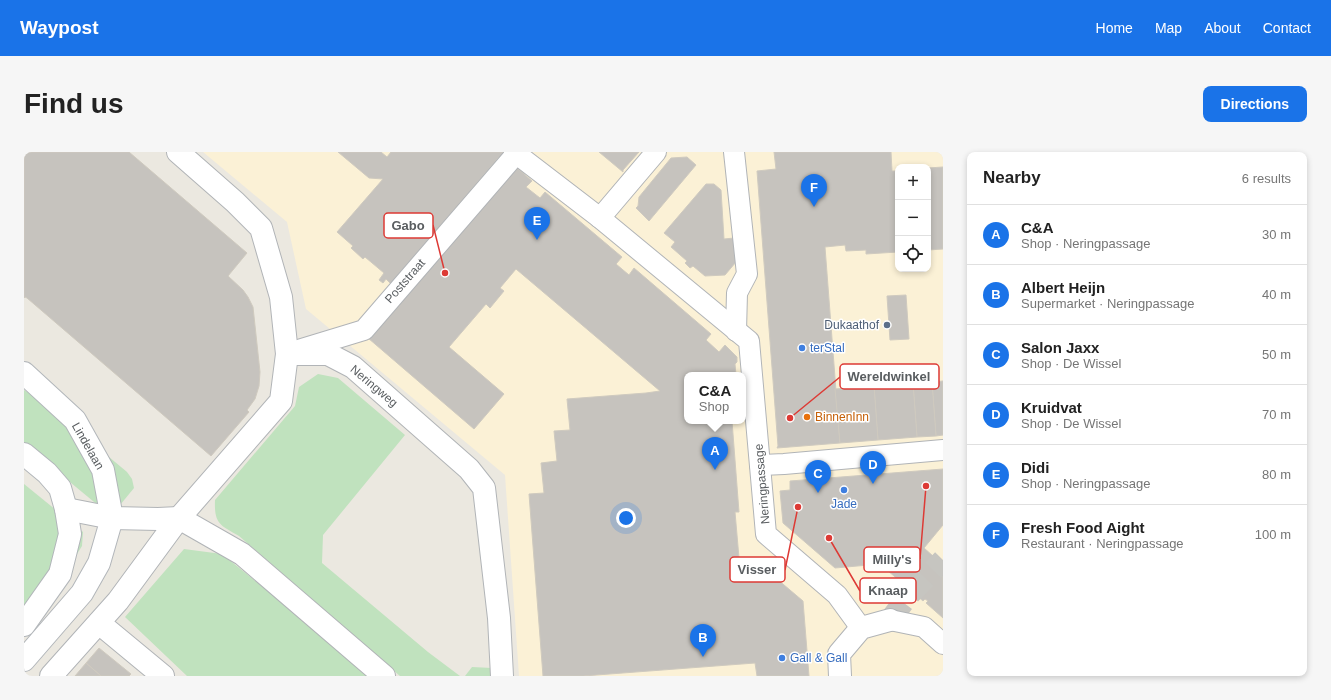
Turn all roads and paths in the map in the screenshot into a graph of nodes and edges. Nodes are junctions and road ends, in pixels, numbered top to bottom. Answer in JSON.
{"nodes":[{"id":1,"x":178,"y":152,"type":"edge"},
{"id":2,"x":656,"y":152,"type":"edge"},
{"id":3,"x":734,"y":152,"type":"edge"},
{"id":4,"x":515,"y":153,"type":"edge"},
{"id":5,"x":600,"y":218,"type":"junction"},
{"id":6,"x":736,"y":330,"type":"junction"},
{"id":7,"x":287,"y":354,"type":"junction"},
{"id":8,"x":24,"y":362,"type":"edge"},
{"id":9,"x":31,"y":379,"type":"edge"},
{"id":10,"x":943,"y":450,"type":"edge"},
{"id":11,"x":24,"y":454,"type":"edge"},
{"id":12,"x":760,"y":465,"type":"junction"},
{"id":13,"x":66,"y":509,"type":"junction"},
{"id":14,"x":112,"y":518,"type":"junction"},
{"id":15,"x":180,"y":518,"type":"junction"},
{"id":16,"x":890,"y":620,"type":"joint"},
{"id":17,"x":99,"y":623,"type":"junction"},
{"id":18,"x":24,"y":625,"type":"edge"},
{"id":19,"x":861,"y":628,"type":"junction"},
{"id":20,"x":943,"y":644,"type":"edge"},
{"id":21,"x":24,"y":660,"type":"edge"},
{"id":22,"x":51,"y":676,"type":"edge"},
{"id":23,"x":163,"y":676,"type":"edge"},
{"id":24,"x":384,"y":676,"type":"edge"},
{"id":25,"x":502,"y":676,"type":"edge"},
{"id":26,"x":840,"y":676,"type":"edge"}],
"edges":[{"from":1,"to":7,"type":"street"},
{"from":2,"to":5,"type":"street"},
{"from":3,"to":6,"type":"street"},
{"from":4,"to":5,"type":"street","name":"Neringpassage"},
{"from":4,"to":7,"type":"street","name":"Poststraat"},
{"from":5,"to":6,"type":"street","name":"Neringpassage"},
{"from":6,"to":12,"type":"street","name":"Neringpassage"},
{"from":7,"to":15,"type":"street"},
{"from":7,"to":25,"type":"street","name":"Neringweg"},
{"from":8,"to":9,"type":"street"},
{"from":9,"to":14,"type":"street","name":"Lindelaan"},
{"from":10,"to":12,"type":"street"},
{"from":11,"to":13,"type":"street"},
{"from":12,"to":19,"type":"street","name":"Neringpassage"},
{"from":13,"to":14,"type":"street"},
{"from":13,"to":18,"type":"street"},
{"from":14,"to":15,"type":"street"},
{"from":14,"to":21,"type":"street","name":"Lindelaan"},
{"from":15,"to":17,"type":"street"},
{"from":15,"to":24,"type":"street"},
{"from":16,"to":19,"type":"street"},
{"from":16,"to":20,"type":"street"},
{"from":17,"to":22,"type":"street"},
{"from":17,"to":23,"type":"street"},
{"from":19,"to":26,"type":"street"}]}
